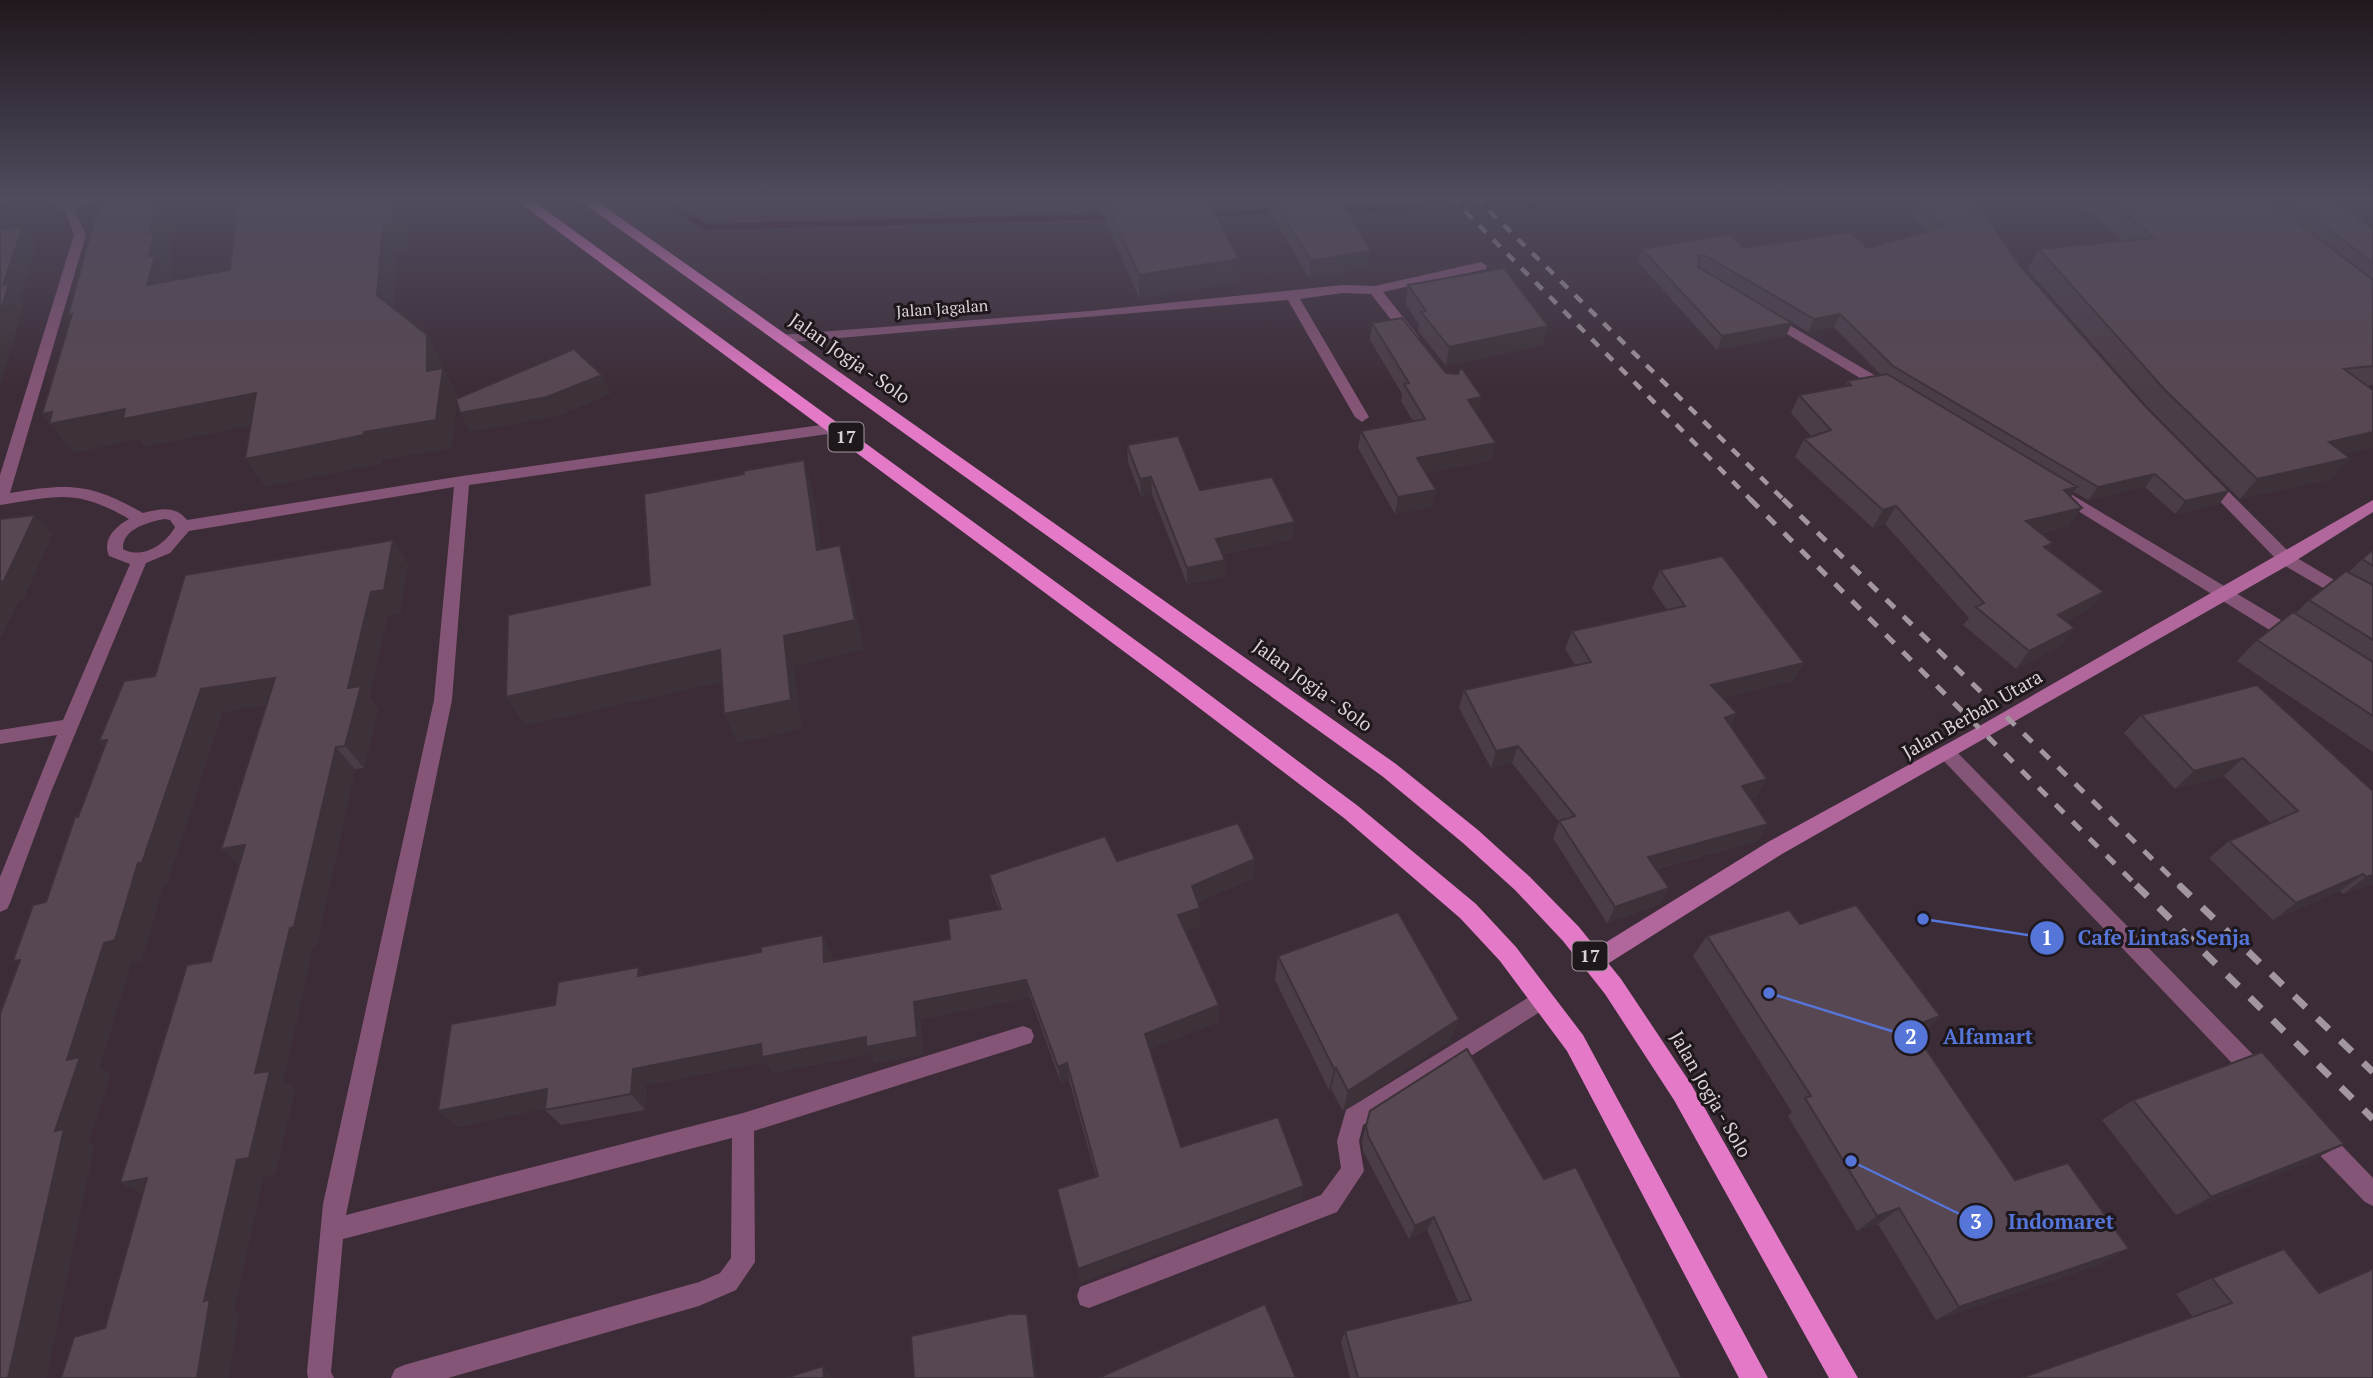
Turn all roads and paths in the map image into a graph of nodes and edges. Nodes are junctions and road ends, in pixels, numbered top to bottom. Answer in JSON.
{"nodes":[{"id":1,"x":72,"y":261,"type":"edge"},
{"id":2,"x":607,"y":261,"type":"edge"},
{"id":3,"x":672,"y":261,"type":"edge"},
{"id":4,"x":1481,"y":266,"type":"dead end"},
{"id":5,"x":1376,"y":290,"type":"junction"},
{"id":6,"x":1292,"y":296,"type":"junction"},
{"id":7,"x":1759,"y":311,"type":"edge"},
{"id":8,"x":780,"y":339,"type":"junction"},
{"id":9,"x":1425,"y":353,"type":"edge"},
{"id":10,"x":1900,"y":396,"type":"edge"},
{"id":11,"x":1362,"y":417,"type":"dead end"},
{"id":12,"x":835,"y":428,"type":"junction"},
{"id":13,"x":2200,"y":473,"type":"edge"},
{"id":14,"x":462,"y":481,"type":"junction"},
{"id":15,"x":2041,"y":481,"type":"edge"},
{"id":16,"x":0,"y":500,"type":"edge"},
{"id":17,"x":2373,"y":505,"type":"edge"},
{"id":18,"x":141,"y":519,"type":"junction"},
{"id":19,"x":183,"y":526,"type":"junction"},
{"id":20,"x":140,"y":558,"type":"junction"},
{"id":21,"x":2286,"y":559,"type":"junction"},
{"id":22,"x":2226,"y":593,"type":"junction"},
{"id":23,"x":2373,"y":611,"type":"edge"},
{"id":24,"x":2305,"y":644,"type":"edge"},
{"id":25,"x":70,"y":726,"type":"junction"},
{"id":26,"x":0,"y":737,"type":"edge"},
{"id":27,"x":1947,"y":753,"type":"junction"},
{"id":28,"x":0,"y":903,"type":"edge"},
{"id":29,"x":1594,"y":961,"type":"junction"},
{"id":30,"x":1542,"y":999,"type":"junction"},
{"id":31,"x":1023,"y":1036,"type":"dead end"},
{"id":32,"x":2276,"y":1094,"type":"edge"},
{"id":33,"x":2295,"y":1114,"type":"edge"},
{"id":34,"x":743,"y":1124,"type":"junction"},
{"id":35,"x":2373,"y":1194,"type":"edge"},
{"id":36,"x":332,"y":1230,"type":"junction"},
{"id":37,"x":1089,"y":1296,"type":"dead end"},
{"id":38,"x":321,"y":1378,"type":"edge"},
{"id":39,"x":404,"y":1378,"type":"edge"},
{"id":40,"x":1754,"y":1378,"type":"edge"},
{"id":41,"x":1844,"y":1378,"type":"edge"}],
"edges":[{"from":1,"to":16,"type":"street"},
{"from":2,"to":12,"type":"highway","number":"17"},
{"from":3,"to":8,"type":"highway","name":"Jalan Jogja - Solo","number":"17"},
{"from":4,"to":5,"type":"street","name":"Jalan Jagalan"},
{"from":5,"to":6,"type":"street","name":"Jalan Jagalan"},
{"from":5,"to":9,"type":"street"},
{"from":6,"to":8,"type":"street","name":"Jalan Jagalan"},
{"from":6,"to":11,"type":"street"},
{"from":7,"to":10,"type":"street"},
{"from":8,"to":29,"type":"highway","name":"Jalan Jogja - Solo","number":"17"},
{"from":12,"to":14,"type":"street"},
{"from":12,"to":30,"type":"highway","number":"17"},
{"from":13,"to":21,"type":"street"},
{"from":14,"to":19,"type":"street"},
{"from":14,"to":36,"type":"street"},
{"from":15,"to":22,"type":"street"},
{"from":16,"to":18,"type":"street"},
{"from":17,"to":21,"type":"main road","name":"Jalan Berbah Utara"},
{"from":18,"to":19,"type":"street"},
{"from":18,"to":20,"type":"street"},
{"from":19,"to":20,"type":"street"},
{"from":20,"to":25,"type":"street"},
{"from":21,"to":22,"type":"main road","name":"Jalan Berbah Utara"},
{"from":21,"to":23,"type":"street"},
{"from":22,"to":24,"type":"street"},
{"from":22,"to":27,"type":"main road","name":"Jalan Berbah Utara"},
{"from":25,"to":26,"type":"street"},
{"from":25,"to":28,"type":"street"},
{"from":27,"to":29,"type":"main road","name":"Jalan Berbah Utara"},
{"from":27,"to":32,"type":"street"},
{"from":29,"to":41,"type":"highway","name":"Jalan Jogja - Solo","number":"17"},
{"from":30,"to":37,"type":"street"},
{"from":30,"to":40,"type":"highway","number":"17"},
{"from":31,"to":34,"type":"street"},
{"from":33,"to":35,"type":"street"},
{"from":34,"to":36,"type":"street"},
{"from":34,"to":39,"type":"street"},
{"from":36,"to":38,"type":"street"}]}
